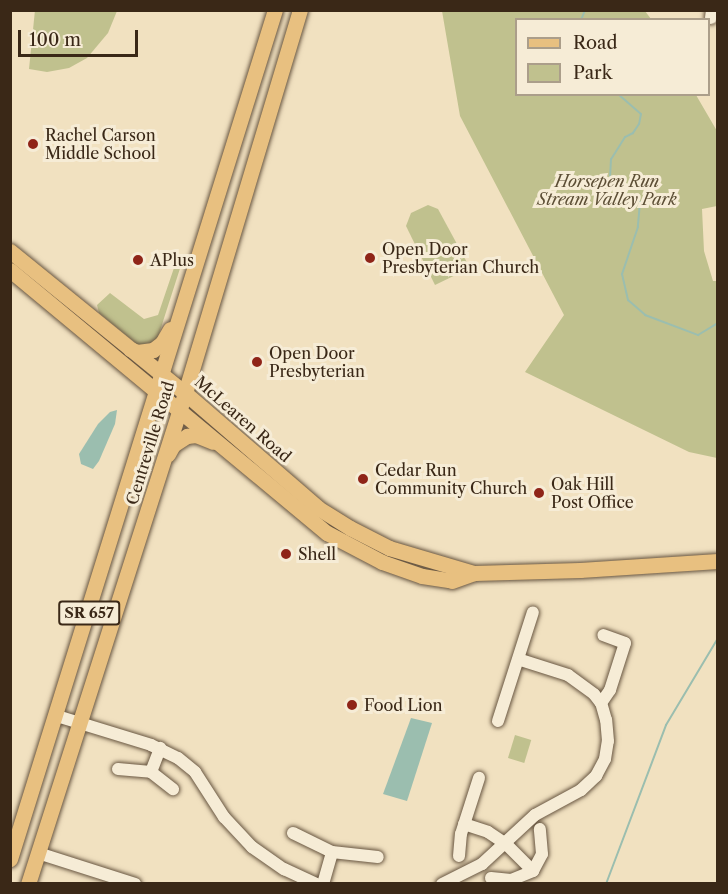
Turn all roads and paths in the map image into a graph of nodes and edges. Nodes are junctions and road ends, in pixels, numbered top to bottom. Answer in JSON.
{"nodes":[{"id":1,"x":275,"y":10,"type":"edge"},
{"id":2,"x":300,"y":10,"type":"edge"},
{"id":3,"x":10,"y":251,"type":"edge"},
{"id":4,"x":10,"y":270,"type":"edge"},
{"id":5,"x":179,"y":314,"type":"junction"},
{"id":6,"x":128,"y":348,"type":"junction"},
{"id":7,"x":158,"y":382,"type":"junction"},
{"id":8,"x":185,"y":393,"type":"junction"},
{"id":9,"x":180,"y":408,"type":"junction"},
{"id":10,"x":231,"y":453,"type":"junction"},
{"id":11,"x":163,"y":462,"type":"junction"},
{"id":12,"x":717,"y":561,"type":"edge"},
{"id":13,"x":474,"y":573,"type":"junction"},
{"id":14,"x":533,"y":612,"type":"dead end"},
{"id":15,"x":603,"y":635,"type":"dead end"},
{"id":16,"x":518,"y":659,"type":"junction"},
{"id":17,"x":601,"y":703,"type":"junction"},
{"id":18,"x":57,"y":716,"type":"junction"},
{"id":19,"x":498,"y":721,"type":"dead end"},
{"id":20,"x":80,"y":724,"type":"junction"},
{"id":21,"x":160,"y":748,"type":"junction"},
{"id":22,"x":118,"y":769,"type":"dead end"},
{"id":23,"x":151,"y":772,"type":"junction"},
{"id":24,"x":479,"y":778,"type":"dead end"},
{"id":25,"x":173,"y":789,"type":"dead end"},
{"id":26,"x":464,"y":824,"type":"junction"},
{"id":27,"x":540,"y":829,"type":"dead end"},
{"id":28,"x":293,"y":833,"type":"dead end"},
{"id":29,"x":506,"y":844,"type":"junction"},
{"id":30,"x":332,"y":852,"type":"junction"},
{"id":31,"x":38,"y":853,"type":"junction"},
{"id":32,"x":459,"y":856,"type":"dead end"},
{"id":33,"x":378,"y":857,"type":"dead end"},
{"id":34,"x":10,"y":859,"type":"edge"},
{"id":35,"x":533,"y":871,"type":"junction"},
{"id":36,"x":491,"y":878,"type":"dead end"},
{"id":37,"x":28,"y":884,"type":"edge"},
{"id":38,"x":135,"y":884,"type":"edge"},
{"id":39,"x":316,"y":884,"type":"edge"},
{"id":40,"x":323,"y":884,"type":"edge"},
{"id":41,"x":442,"y":884,"type":"edge"}],
"edges":[{"from":1,"to":5,"type":"main road","name":"Centreville Road","number":"SR 657"},
{"from":2,"to":8,"type":"main road","name":"Centreville Road","number":"SR 657"},
{"from":3,"to":6,"type":"main road","name":"McLearen Road"},
{"from":4,"to":7,"type":"main road","name":"McLearen Road"},
{"from":5,"to":6,"type":"main road"},
{"from":5,"to":7,"type":"main road","name":"Centreville Road","number":"SR 657"},
{"from":6,"to":7,"type":"main road","name":"McLearen Road"},
{"from":7,"to":8,"type":"main road","name":"McLearen Road"},
{"from":7,"to":9,"type":"main road","name":"McLearen Road"},
{"from":7,"to":18,"type":"main road","name":"Centreville Road","number":"SR 657"},
{"from":8,"to":9,"type":"main road","name":"Centreville Road","number":"SR 657"},
{"from":8,"to":13,"type":"main road","name":"McLearen Road"},
{"from":9,"to":10,"type":"main road","name":"McLearen Road"},
{"from":9,"to":11,"type":"main road","name":"Centreville Road","number":"SR 657"},
{"from":10,"to":11,"type":"main road"},
{"from":10,"to":13,"type":"main road","name":"McLearen Road"},
{"from":11,"to":20,"type":"main road","name":"Centreville Road","number":"SR 657"},
{"from":12,"to":13,"type":"main road","name":"McLearen Road"},
{"from":14,"to":16,"type":"street"},
{"from":15,"to":17,"type":"street"},
{"from":16,"to":17,"type":"street"},
{"from":16,"to":19,"type":"street"},
{"from":17,"to":29,"type":"street"},
{"from":18,"to":20,"type":"street"},
{"from":18,"to":34,"type":"main road","name":"Centreville Road","number":"SR 657"},
{"from":20,"to":21,"type":"street"},
{"from":20,"to":31,"type":"main road","name":"Centreville Road","number":"SR 657"},
{"from":21,"to":23,"type":"street"},
{"from":21,"to":39,"type":"street"},
{"from":22,"to":23,"type":"street"},
{"from":23,"to":25,"type":"street"},
{"from":24,"to":26,"type":"street"},
{"from":26,"to":29,"type":"street"},
{"from":26,"to":32,"type":"street"},
{"from":27,"to":35,"type":"street"},
{"from":28,"to":30,"type":"street"},
{"from":29,"to":35,"type":"street"},
{"from":29,"to":41,"type":"street"},
{"from":30,"to":33,"type":"street"},
{"from":30,"to":40,"type":"street"},
{"from":31,"to":37,"type":"main road","name":"Centreville Road","number":"SR 657"},
{"from":31,"to":38,"type":"street"},
{"from":35,"to":36,"type":"street"}]}
